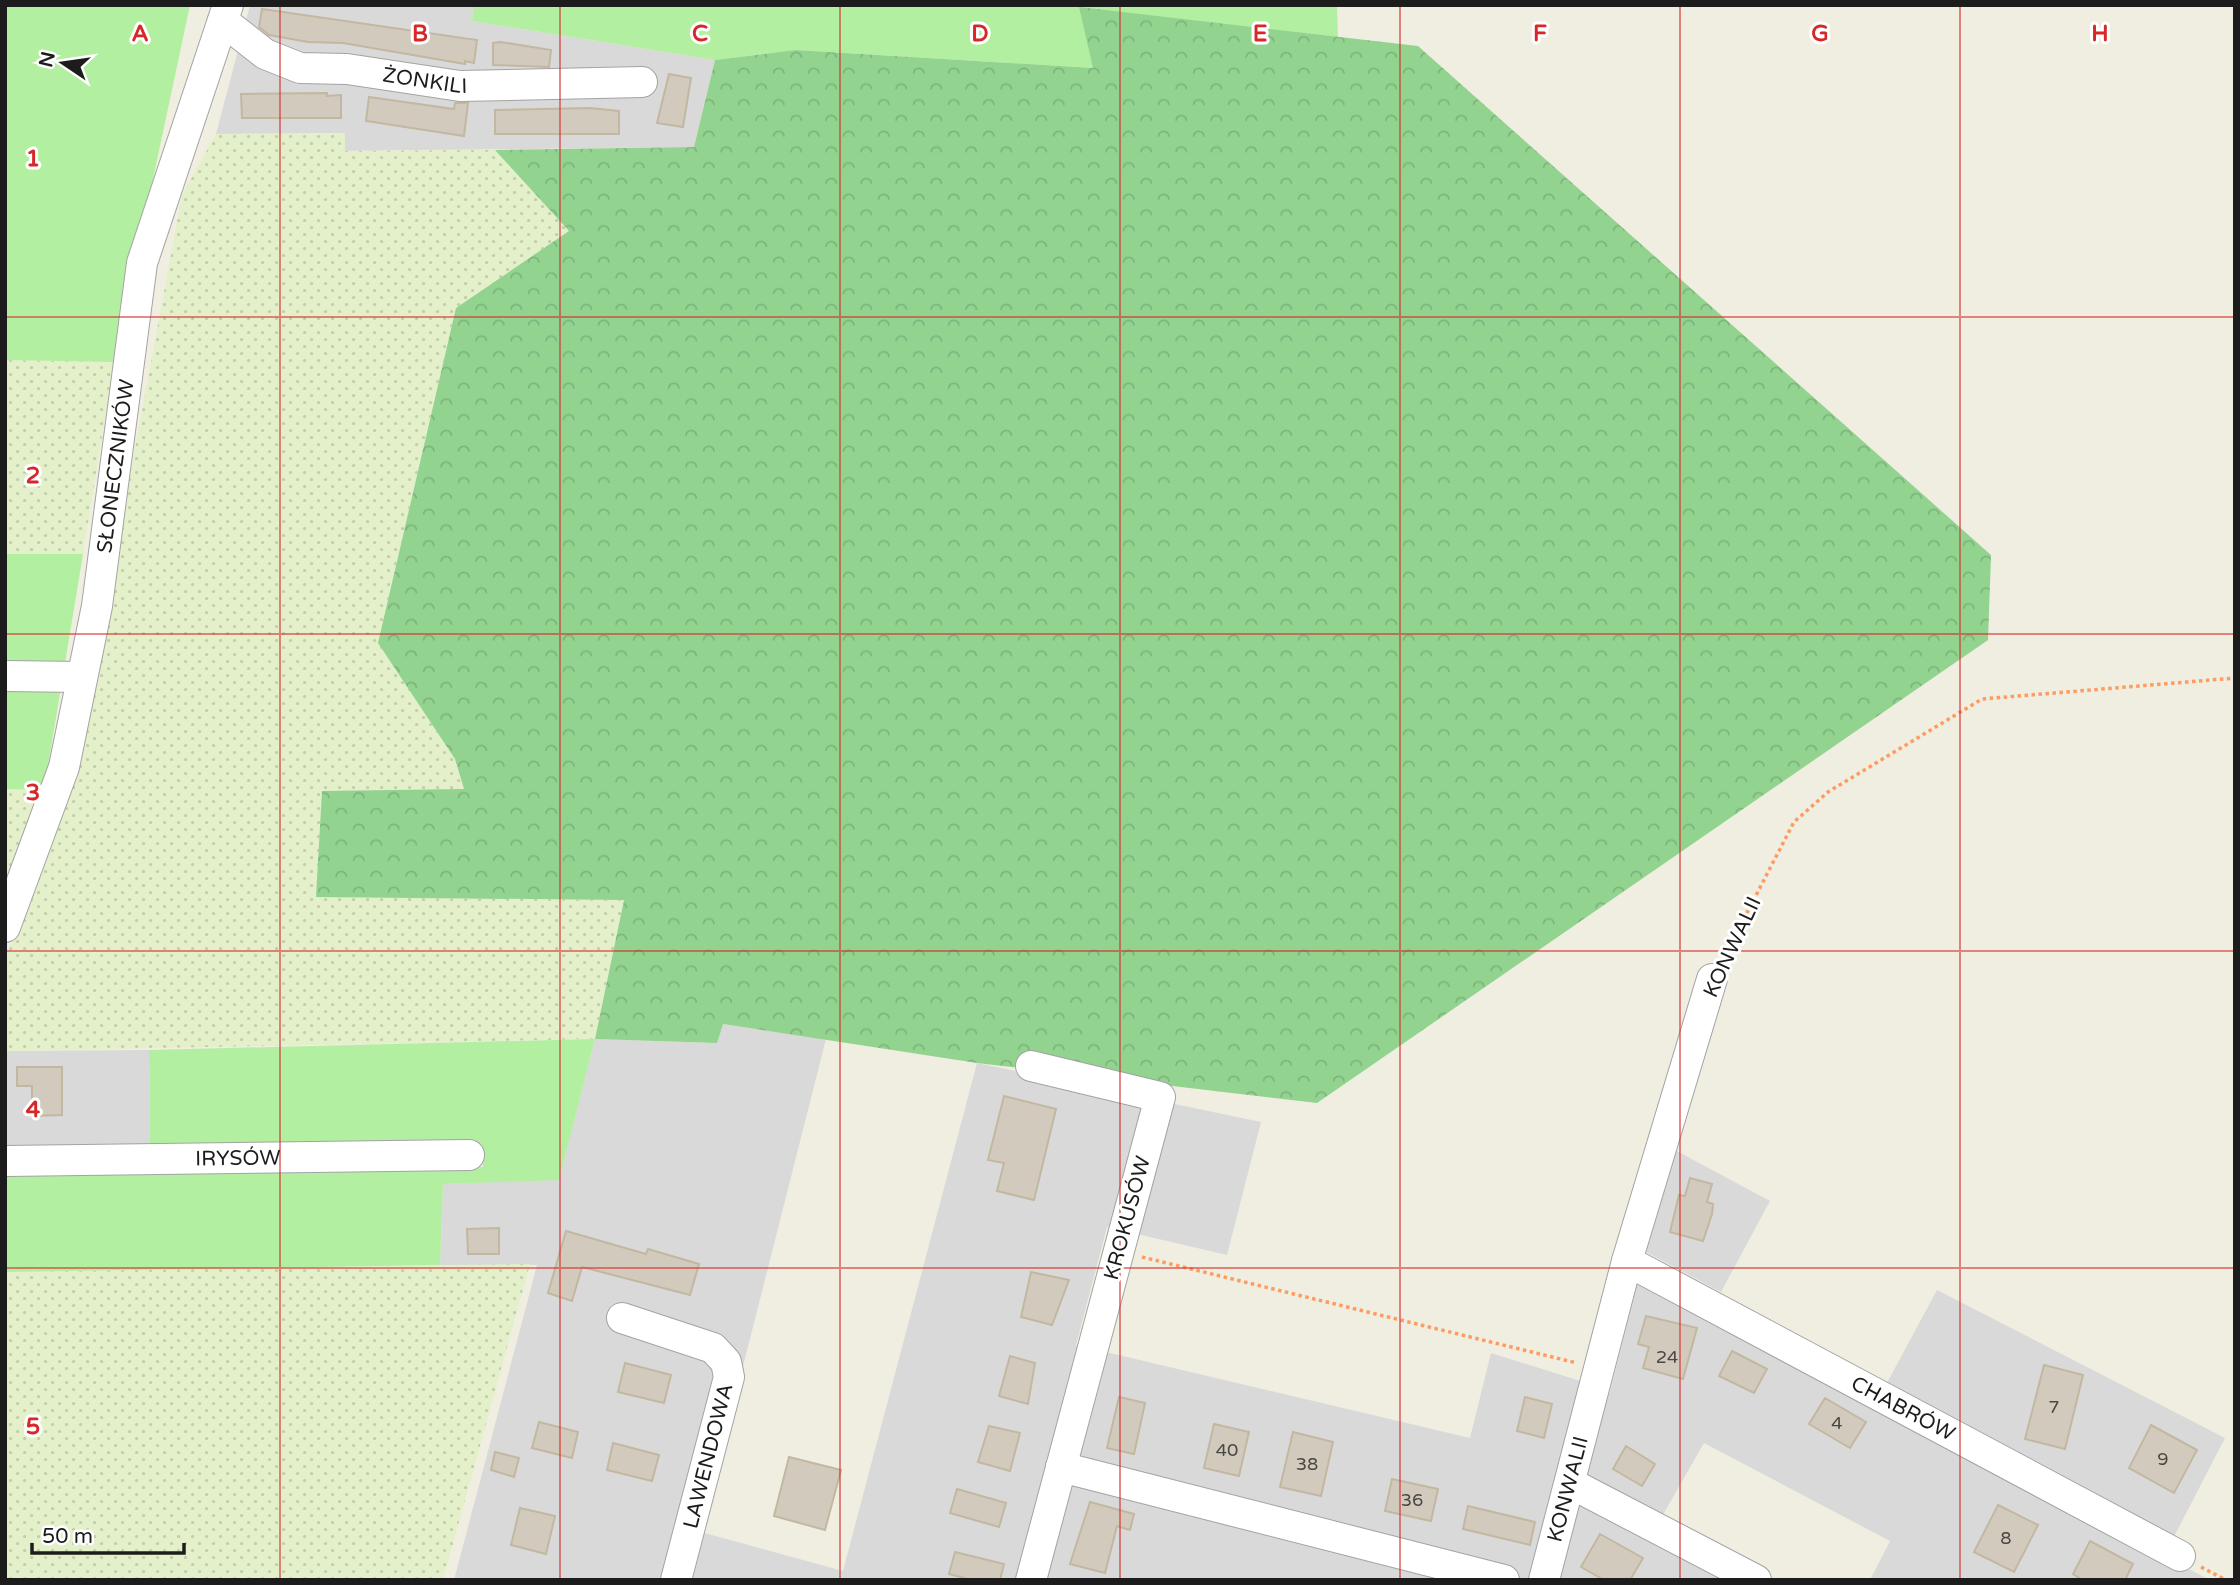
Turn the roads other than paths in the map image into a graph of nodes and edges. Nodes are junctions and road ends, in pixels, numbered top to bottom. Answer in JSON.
{"nodes":[{"id":1,"x":225,"y":13,"type":"edge"},
{"id":2,"x":642,"y":82,"type":"dead end"},
{"id":3,"x":5,"y":676,"type":"edge"},
{"id":4,"x":82,"y":677,"type":"junction"},
{"id":5,"x":5,"y":927,"type":"edge"},
{"id":6,"x":1712,"y":979,"type":"road end"},
{"id":7,"x":1031,"y":1066,"type":"dead end"},
{"id":8,"x":469,"y":1155,"type":"dead end"},
{"id":9,"x":5,"y":1161,"type":"edge"},
{"id":10,"x":1627,"y":1261,"type":"junction"},
{"id":11,"x":622,"y":1318,"type":"dead end"},
{"id":12,"x":1061,"y":1467,"type":"junction"},
{"id":13,"x":1570,"y":1483,"type":"junction"},
{"id":14,"x":2180,"y":1556,"type":"dead end"},
{"id":15,"x":676,"y":1580,"type":"edge"},
{"id":16,"x":1031,"y":1580,"type":"edge"},
{"id":17,"x":1504,"y":1580,"type":"edge"},
{"id":18,"x":1544,"y":1580,"type":"edge"},
{"id":19,"x":1756,"y":1580,"type":"edge"}],
"edges":[{"from":1,"to":2,"type":"street","name":"ŻONKILI"},
{"from":1,"to":4,"type":"street","name":"SŁONECZNIKÓW"},
{"from":3,"to":4,"type":"street"},
{"from":4,"to":5,"type":"street","name":"SŁONECZNIKÓW"},
{"from":6,"to":10,"type":"street","name":"KONWALII"},
{"from":7,"to":12,"type":"street","name":"KROKUSÓW"},
{"from":8,"to":9,"type":"street","name":"IRYSÓW"},
{"from":10,"to":13,"type":"street","name":"KONWALII"},
{"from":10,"to":14,"type":"street","name":"CHABRÓW"},
{"from":11,"to":15,"type":"street","name":"LAWENDOWA"},
{"from":12,"to":16,"type":"street","name":"KROKUSÓW"},
{"from":12,"to":17,"type":"street"},
{"from":13,"to":18,"type":"street","name":"KONWALII"},
{"from":13,"to":19,"type":"street"}]}
